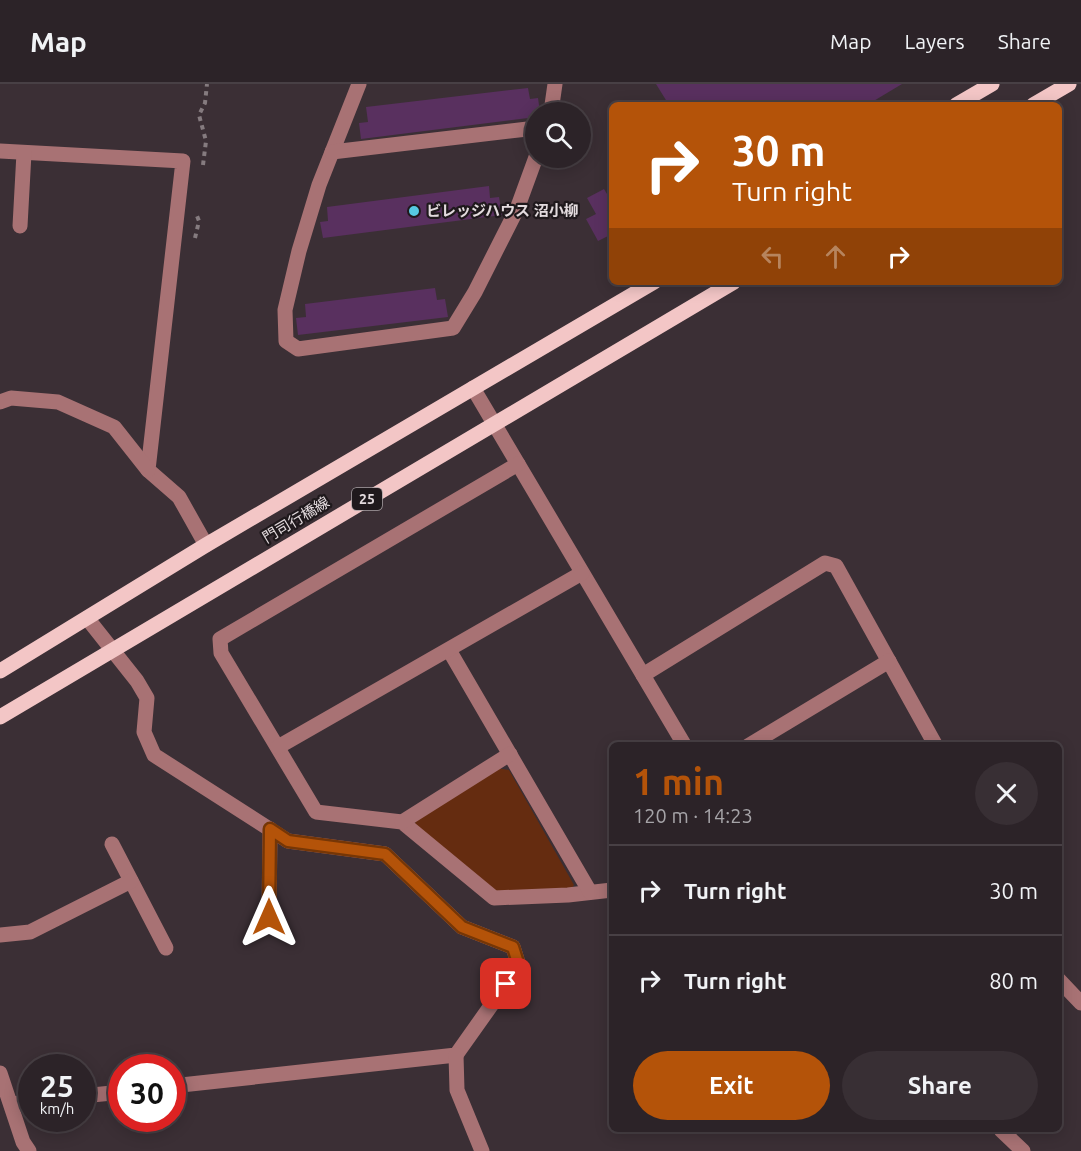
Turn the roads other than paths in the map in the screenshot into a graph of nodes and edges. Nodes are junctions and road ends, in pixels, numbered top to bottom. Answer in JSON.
{"nodes":[{"id":1,"x":359,"y":84,"type":"edge"},
{"id":2,"x":555,"y":84,"type":"edge"},
{"id":3,"x":992,"y":84,"type":"edge"},
{"id":4,"x":1069,"y":84,"type":"edge"},
{"id":5,"x":552,"y":102,"type":"edge"},
{"id":6,"x":961,"y":102,"type":"edge"},
{"id":7,"x":1038,"y":102,"type":"edge"},
{"id":8,"x":525,"y":129,"type":"edge"},
{"id":9,"x":0,"y":151,"type":"edge"},
{"id":10,"x":332,"y":152,"type":"junction"},
{"id":11,"x":24,"y":153,"type":"junction"},
{"id":12,"x":532,"y":168,"type":"edge"},
{"id":13,"x":20,"y":226,"type":"dead end"},
{"id":14,"x":649,"y":285,"type":"edge"},
{"id":15,"x":729,"y":285,"type":"edge"},
{"id":16,"x":473,"y":388,"type":"junction"},
{"id":17,"x":0,"y":402,"type":"edge"},
{"id":18,"x":494,"y":424,"type":"junction"},
{"id":19,"x":518,"y":464,"type":"junction"},
{"id":20,"x":148,"y":470,"type":"junction"},
{"id":21,"x":206,"y":545,"type":"junction"},
{"id":22,"x":582,"y":573,"type":"junction"},
{"id":23,"x":87,"y":618,"type":"junction"},
{"id":24,"x":112,"y":650,"type":"junction"},
{"id":25,"x":449,"y":650,"type":"junction"},
{"id":26,"x":889,"y":662,"type":"junction"},
{"id":27,"x":0,"y":670,"type":"edge"},
{"id":28,"x":643,"y":675,"type":"junction"},
{"id":29,"x":0,"y":717,"type":"edge"},
{"id":30,"x":683,"y":742,"type":"edge"},
{"id":31,"x":755,"y":742,"type":"edge"},
{"id":32,"x":934,"y":742,"type":"edge"},
{"id":33,"x":278,"y":747,"type":"junction"},
{"id":34,"x":510,"y":754,"type":"junction"},
{"id":35,"x":402,"y":822,"type":"junction"},
{"id":36,"x":270,"y":829,"type":"junction"},
{"id":37,"x":112,"y":844,"type":"dead end"},
{"id":38,"x":130,"y":881,"type":"junction"},
{"id":39,"x":609,"y":890,"type":"edge"},
{"id":40,"x":591,"y":892,"type":"junction"},
{"id":41,"x":269,"y":917,"type":"dead end"},
{"id":42,"x":0,"y":935,"type":"edge"},
{"id":43,"x":166,"y":948,"type":"dead end"},
{"id":44,"x":1062,"y":983,"type":"edge"},
{"id":45,"x":1081,"y":1003,"type":"edge"},
{"id":46,"x":456,"y":1055,"type":"junction"},
{"id":47,"x":0,"y":1073,"type":"edge"},
{"id":48,"x":186,"y":1084,"type":"edge"},
{"id":49,"x":18,"y":1103,"type":"edge"},
{"id":50,"x":11,"y":1104,"type":"junction"},
{"id":51,"x":1003,"y":1132,"type":"edge"},
{"id":52,"x":29,"y":1151,"type":"edge"},
{"id":53,"x":482,"y":1151,"type":"edge"},
{"id":54,"x":1023,"y":1151,"type":"edge"}],
"edges":[{"from":1,"to":10,"type":"street"},
{"from":2,"to":5,"type":"street"},
{"from":3,"to":6,"type":"main road"},
{"from":4,"to":7,"type":"main road"},
{"from":8,"to":10,"type":"street"},
{"from":9,"to":11,"type":"street"},
{"from":10,"to":12,"type":"street"},
{"from":11,"to":13,"type":"street"},
{"from":11,"to":20,"type":"street"},
{"from":14,"to":16,"type":"main road","name":"門司行橋線"},
{"from":15,"to":18,"type":"main road","name":"門司行橋線","number":"25"},
{"from":16,"to":18,"type":"street"},
{"from":16,"to":21,"type":"main road","name":"門司行橋線"},
{"from":17,"to":20,"type":"street"},
{"from":18,"to":19,"type":"street"},
{"from":18,"to":24,"type":"main road","name":"門司行橋線","number":"25"},
{"from":19,"to":22,"type":"street"},
{"from":19,"to":33,"type":"street"},
{"from":20,"to":21,"type":"street"},
{"from":21,"to":23,"type":"main road","name":"門司行橋線"},
{"from":22,"to":25,"type":"street"},
{"from":22,"to":28,"type":"street"},
{"from":23,"to":24,"type":"street"},
{"from":23,"to":27,"type":"main road","name":"門司行橋線"},
{"from":24,"to":29,"type":"main road","name":"門司行橋線","number":"25"},
{"from":24,"to":36,"type":"street"},
{"from":25,"to":33,"type":"street"},
{"from":25,"to":34,"type":"street"},
{"from":26,"to":28,"type":"street"},
{"from":26,"to":31,"type":"street"},
{"from":26,"to":32,"type":"street"},
{"from":28,"to":30,"type":"street"},
{"from":33,"to":35,"type":"street"},
{"from":34,"to":35,"type":"street"},
{"from":34,"to":40,"type":"street"},
{"from":35,"to":40,"type":"street"},
{"from":36,"to":41,"type":"street"},
{"from":36,"to":46,"type":"street"},
{"from":37,"to":38,"type":"street"},
{"from":38,"to":42,"type":"street"},
{"from":38,"to":43,"type":"street"},
{"from":39,"to":40,"type":"street"},
{"from":44,"to":45,"type":"street"},
{"from":46,"to":48,"type":"street"},
{"from":46,"to":53,"type":"street"},
{"from":47,"to":50,"type":"street"},
{"from":49,"to":50,"type":"street"},
{"from":50,"to":52,"type":"street"},
{"from":51,"to":54,"type":"street"}]}
